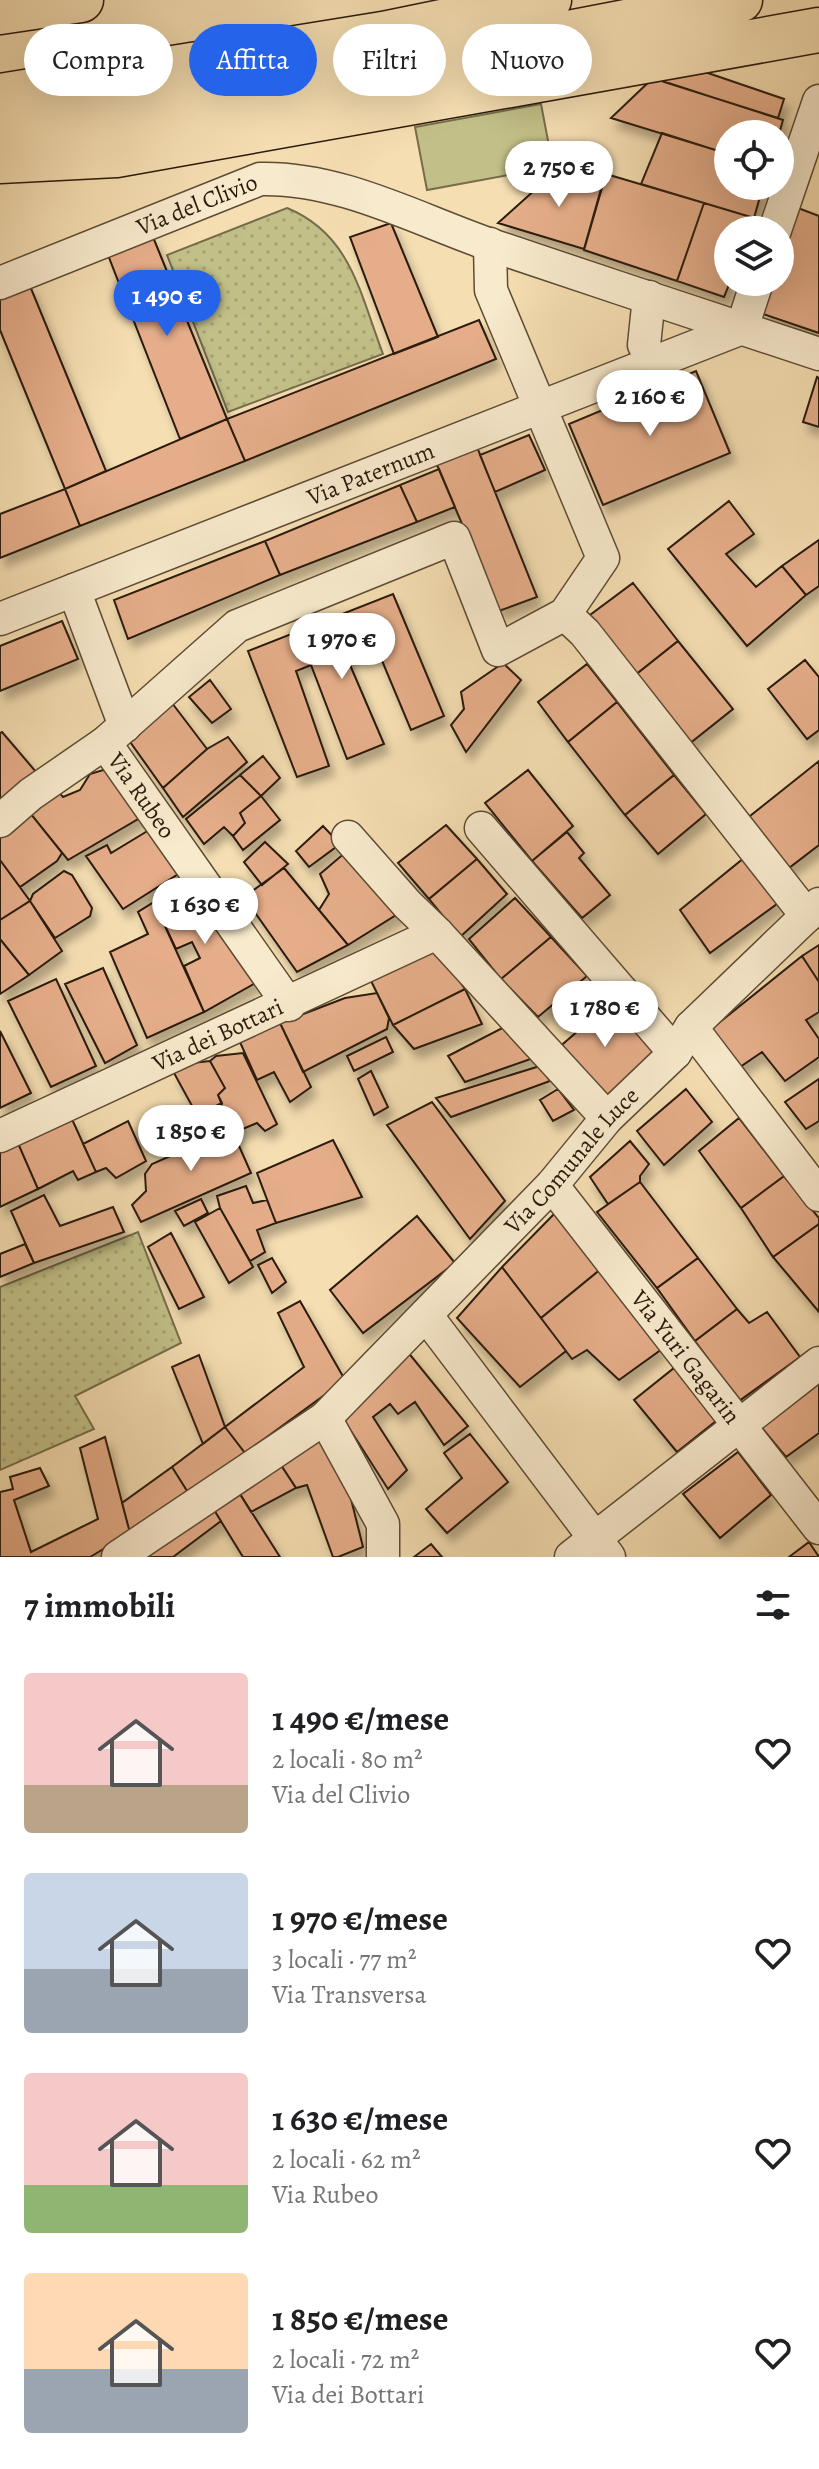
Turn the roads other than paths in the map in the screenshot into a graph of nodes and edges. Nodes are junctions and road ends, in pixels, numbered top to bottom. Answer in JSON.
{"nodes":[{"id":1,"x":81,"y":0,"type":"edge"},
{"id":2,"x":549,"y":0,"type":"edge"},
{"id":3,"x":740,"y":0,"type":"edge"},
{"id":4,"x":0,"y":12,"type":"edge"},
{"id":5,"x":819,"y":30,"type":"edge"},
{"id":6,"x":317,"y":53,"type":"edge"},
{"id":7,"x":317,"y":63,"type":"edge"},
{"id":8,"x":189,"y":79,"type":"edge"},
{"id":9,"x":189,"y":87,"type":"edge"},
{"id":10,"x":0,"y":96,"type":"edge"},
{"id":11,"x":819,"y":101,"type":"edge"},
{"id":12,"x":0,"y":132,"type":"edge"},
{"id":13,"x":0,"y":161,"type":"edge"},
{"id":14,"x":780,"y":216,"type":"edge"},
{"id":15,"x":490,"y":244,"type":"junction"},
{"id":16,"x":0,"y":283,"type":"edge"},
{"id":17,"x":752,"y":296,"type":"edge"},
{"id":18,"x":649,"y":297,"type":"junction"},
{"id":19,"x":742,"y":328,"type":"junction"},
{"id":20,"x":644,"y":345,"type":"junction"},
{"id":21,"x":681,"y":351,"type":"junction"},
{"id":22,"x":819,"y":354,"type":"edge"},
{"id":23,"x":543,"y":409,"type":"junction"},
{"id":24,"x":74,"y":590,"type":"junction"},
{"id":25,"x":0,"y":619,"type":"edge"},
{"id":26,"x":575,"y":624,"type":"junction"},
{"id":27,"x":115,"y":734,"type":"junction"},
{"id":28,"x":0,"y":821,"type":"edge"},
{"id":29,"x":481,"y":828,"type":"dead end"},
{"id":30,"x":348,"y":837,"type":"dead end"},
{"id":31,"x":813,"y":910,"type":"edge"},
{"id":32,"x":437,"y":933,"type":"junction"},
{"id":33,"x":289,"y":1005,"type":"junction"},
{"id":34,"x":683,"y":1040,"type":"junction"},
{"id":35,"x":607,"y":1118,"type":"junction"},
{"id":36,"x":0,"y":1136,"type":"edge"},
{"id":37,"x":552,"y":1185,"type":"junction"},
{"id":38,"x":819,"y":1195,"type":"edge"},
{"id":39,"x":426,"y":1315,"type":"junction"},
{"id":40,"x":819,"y":1363,"type":"edge"},
{"id":41,"x":325,"y":1418,"type":"junction"},
{"id":42,"x":738,"y":1425,"type":"junction"},
{"id":43,"x":819,"y":1528,"type":"edge"},
{"id":44,"x":591,"y":1551,"type":"edge"},
{"id":45,"x":118,"y":1557,"type":"edge"},
{"id":46,"x":383,"y":1557,"type":"edge"}],
"edges":[{"from":1,"to":4,"type":"highway"},
{"from":2,"to":6,"type":"highway"},
{"from":3,"to":7,"type":"highway"},
{"from":5,"to":13,"type":"highway"},
{"from":8,"to":10,"type":"highway"},
{"from":9,"to":12,"type":"highway"},
{"from":11,"to":14,"type":"street"},
{"from":15,"to":16,"type":"street","name":"Via del Clivio"},
{"from":15,"to":18,"type":"street","name":"Via del Clivio"},
{"from":15,"to":23,"type":"street"},
{"from":17,"to":19,"type":"street"},
{"from":18,"to":19,"type":"street","name":"Via del Clivio"},
{"from":18,"to":20,"type":"street"},
{"from":19,"to":21,"type":"street","name":"Via Paternum"},
{"from":19,"to":22,"type":"street"},
{"from":20,"to":21,"type":"street"},
{"from":20,"to":23,"type":"street"},
{"from":21,"to":23,"type":"street","name":"Via Paternum"},
{"from":23,"to":24,"type":"street","name":"Via Paternum"},
{"from":23,"to":26,"type":"street"},
{"from":24,"to":25,"type":"street","name":"Via Paternum"},
{"from":24,"to":27,"type":"street","name":"Via Rubeo"},
{"from":26,"to":27,"type":"street"},
{"from":26,"to":31,"type":"street"},
{"from":27,"to":28,"type":"street"},
{"from":27,"to":33,"type":"street","name":"Via Rubeo"},
{"from":29,"to":34,"type":"street"},
{"from":30,"to":32,"type":"street"},
{"from":31,"to":34,"type":"street","name":"Via Comunale Luce"},
{"from":32,"to":33,"type":"street","name":"Via dei Bottari"},
{"from":32,"to":35,"type":"street"},
{"from":33,"to":36,"type":"street","name":"Via dei Bottari"},
{"from":34,"to":35,"type":"street","name":"Via Comunale Luce"},
{"from":34,"to":38,"type":"street"},
{"from":35,"to":37,"type":"street","name":"Via Comunale Luce"},
{"from":37,"to":39,"type":"street","name":"Via Comunale Luce"},
{"from":37,"to":42,"type":"street","name":"Via Yuri Gagarin"},
{"from":39,"to":41,"type":"street","name":"Via Comunale Luce"},
{"from":39,"to":44,"type":"street"},
{"from":40,"to":42,"type":"street"},
{"from":41,"to":45,"type":"street","name":"Via Comunale Luce"},
{"from":41,"to":46,"type":"street"},
{"from":42,"to":43,"type":"street","name":"Via Yuri Gagarin"},
{"from":42,"to":44,"type":"street"}]}
